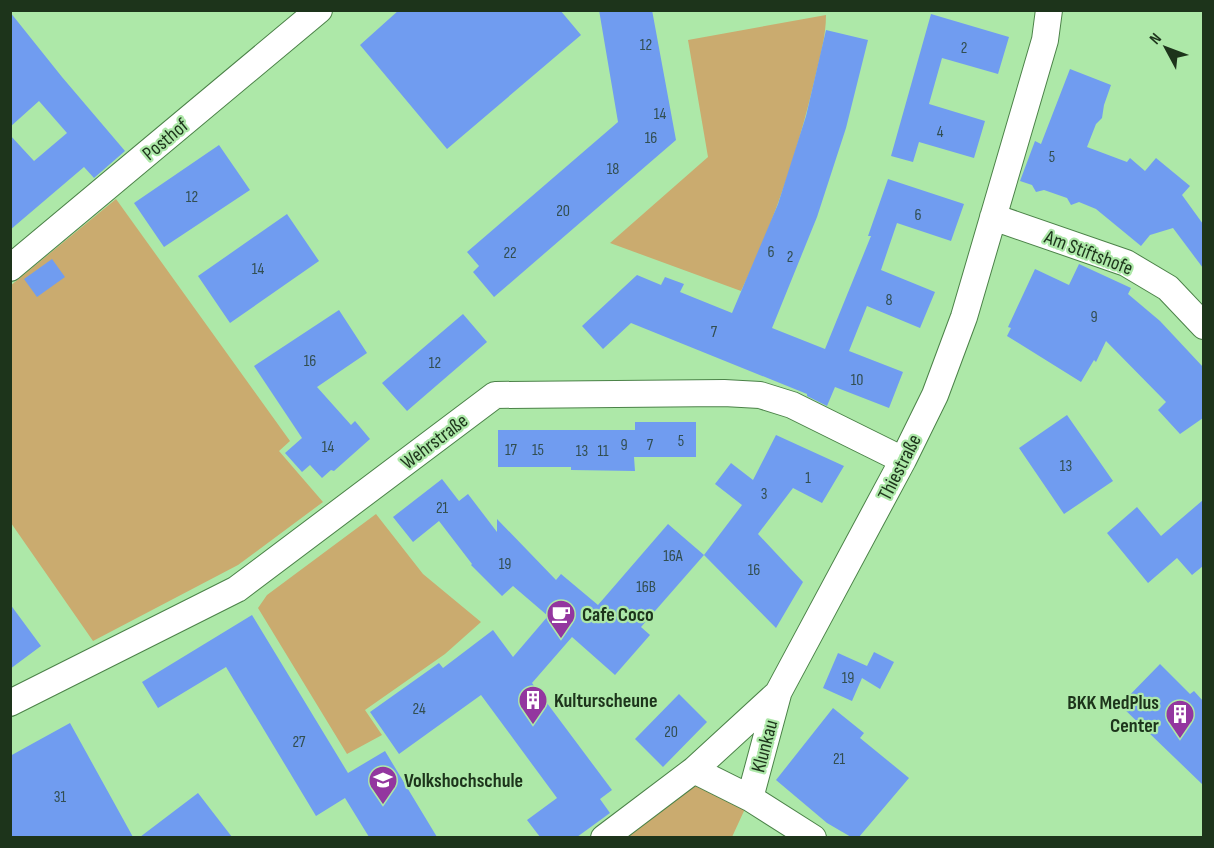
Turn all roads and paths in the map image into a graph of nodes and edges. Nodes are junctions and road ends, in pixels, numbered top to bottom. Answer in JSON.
{"nodes":[{"id":1,"x":319,"y":10,"type":"edge"},
{"id":2,"x":1049,"y":10,"type":"edge"},
{"id":3,"x":993,"y":217,"type":"junction"},
{"id":4,"x":10,"y":268,"type":"edge"},
{"id":5,"x":1203,"y":326,"type":"edge"},
{"id":6,"x":903,"y":460,"type":"junction"},
{"id":7,"x":778,"y":693,"type":"junction"},
{"id":8,"x":10,"y":703,"type":"edge"},
{"id":9,"x":694,"y":770,"type":"junction"},
{"id":10,"x":750,"y":798,"type":"junction"},
{"id":11,"x":604,"y":837,"type":"edge"},
{"id":12,"x":813,"y":837,"type":"edge"}],
"edges":[{"from":1,"to":4,"type":"street","name":"Posthof"},
{"from":2,"to":3,"type":"street","name":"Thiestraße"},
{"from":3,"to":5,"type":"street","name":"Am Stiftshofe"},
{"from":3,"to":6,"type":"street","name":"Thiestraße"},
{"from":6,"to":7,"type":"street","name":"Thiestraße"},
{"from":6,"to":8,"type":"street","name":"Wehrstraße"},
{"from":7,"to":9,"type":"street","name":"Thiestraße"},
{"from":7,"to":10,"type":"street","name":"Klunkau"},
{"from":9,"to":10,"type":"street","name":"Klunkau"},
{"from":9,"to":11,"type":"street","name":"Thiestraße"},
{"from":10,"to":12,"type":"street","name":"Klunkau"}]}
